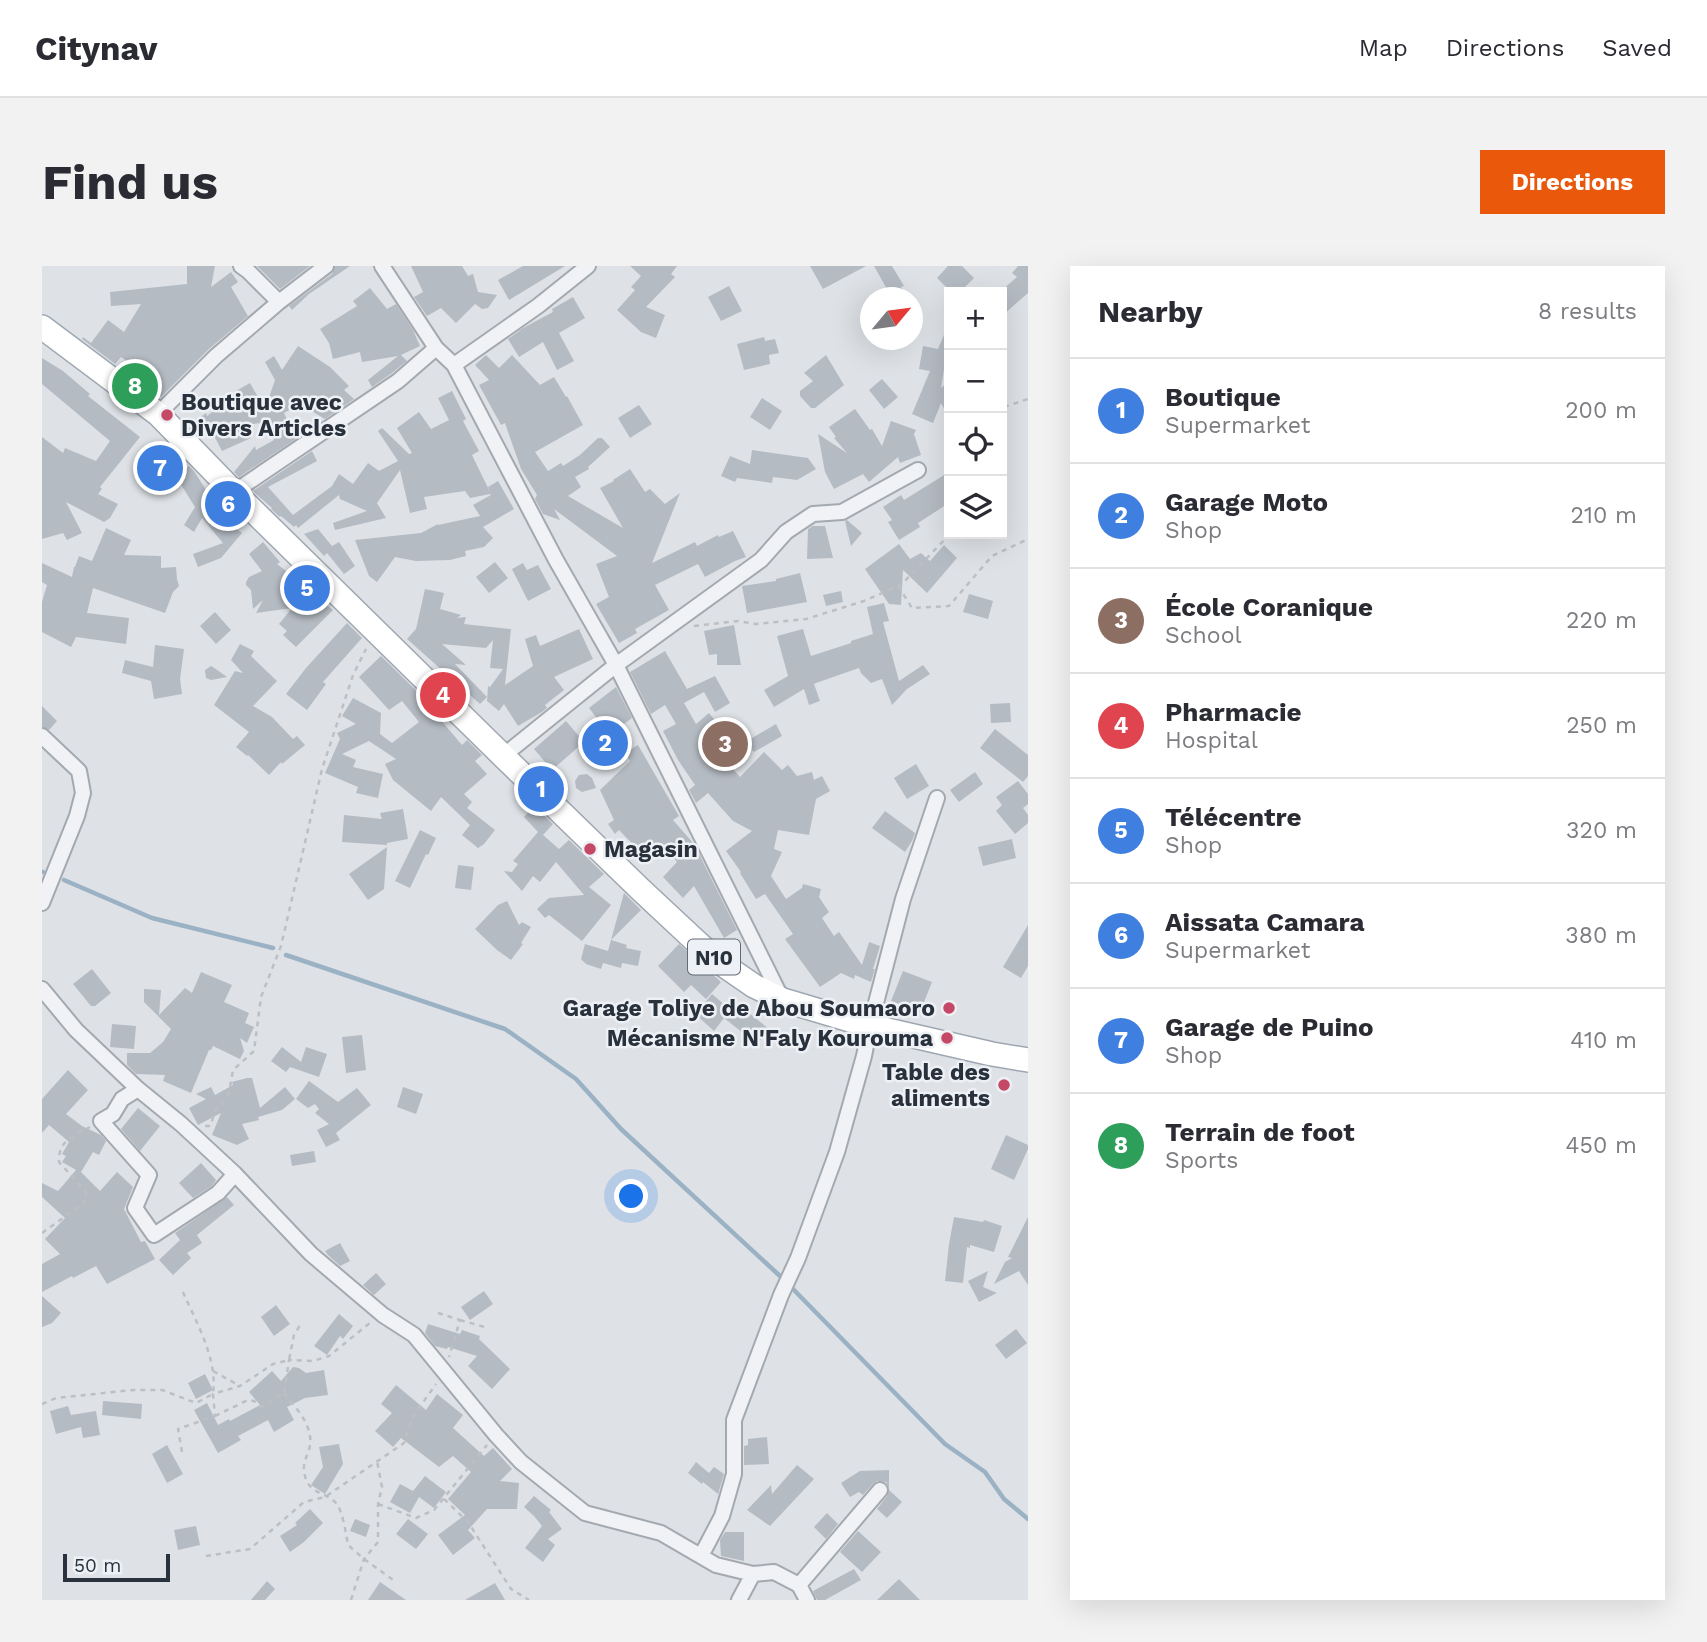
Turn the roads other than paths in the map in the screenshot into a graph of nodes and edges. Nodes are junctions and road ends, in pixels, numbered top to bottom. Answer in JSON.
{"nodes":[{"id":1,"x":241,"y":266,"type":"edge"},
{"id":2,"x":327,"y":266,"type":"edge"},
{"id":3,"x":382,"y":266,"type":"edge"},
{"id":4,"x":588,"y":266,"type":"edge"},
{"id":5,"x":279,"y":302,"type":"junction"},
{"id":6,"x":42,"y":327,"type":"edge"},
{"id":7,"x":436,"y":348,"type":"junction"},
{"id":8,"x":454,"y":365,"type":"junction"},
{"id":9,"x":158,"y":414,"type":"junction"},
{"id":10,"x":918,"y":470,"type":"dead end"},
{"id":11,"x":234,"y":492,"type":"junction"},
{"id":12,"x":616,"y":665,"type":"junction"},
{"id":13,"x":42,"y":736,"type":"edge"},
{"id":14,"x":503,"y":756,"type":"junction"},
{"id":15,"x":937,"y":798,"type":"dead end"},
{"id":16,"x":42,"y":903,"type":"edge"},
{"id":17,"x":42,"y":989,"type":"edge"},
{"id":18,"x":783,"y":1000,"type":"junction"},
{"id":19,"x":870,"y":1026,"type":"junction"},
{"id":20,"x":1028,"y":1060,"type":"edge"},
{"id":21,"x":138,"y":1089,"type":"junction"},
{"id":22,"x":235,"y":1174,"type":"junction"},
{"id":23,"x":880,"y":1490,"type":"dead end"},
{"id":24,"x":701,"y":1556,"type":"junction"},
{"id":25,"x":753,"y":1574,"type":"junction"},
{"id":26,"x":799,"y":1585,"type":"junction"},
{"id":27,"x":739,"y":1600,"type":"edge"},
{"id":28,"x":807,"y":1600,"type":"edge"}],
"edges":[{"from":1,"to":5,"type":"street"},
{"from":2,"to":5,"type":"street"},
{"from":3,"to":7,"type":"street"},
{"from":4,"to":8,"type":"street"},
{"from":5,"to":9,"type":"street"},
{"from":6,"to":9,"type":"main road","number":"N10"},
{"from":7,"to":8,"type":"street"},
{"from":7,"to":11,"type":"street"},
{"from":8,"to":12,"type":"street"},
{"from":9,"to":11,"type":"main road","number":"N10"},
{"from":10,"to":12,"type":"street"},
{"from":11,"to":14,"type":"main road","number":"N10"},
{"from":12,"to":14,"type":"street"},
{"from":12,"to":18,"type":"street"},
{"from":13,"to":16,"type":"street"},
{"from":14,"to":18,"type":"main road","number":"N10"},
{"from":15,"to":19,"type":"street"},
{"from":17,"to":21,"type":"street"},
{"from":18,"to":19,"type":"main road","number":"N10"},
{"from":19,"to":20,"type":"main road","number":"N10"},
{"from":19,"to":24,"type":"street"},
{"from":21,"to":22,"type":"street"},
{"from":21,"to":22,"type":"street"},
{"from":22,"to":24,"type":"street"},
{"from":23,"to":26,"type":"street"},
{"from":24,"to":25,"type":"street"},
{"from":25,"to":26,"type":"street"},
{"from":25,"to":27,"type":"street"},
{"from":26,"to":28,"type":"street"}]}
